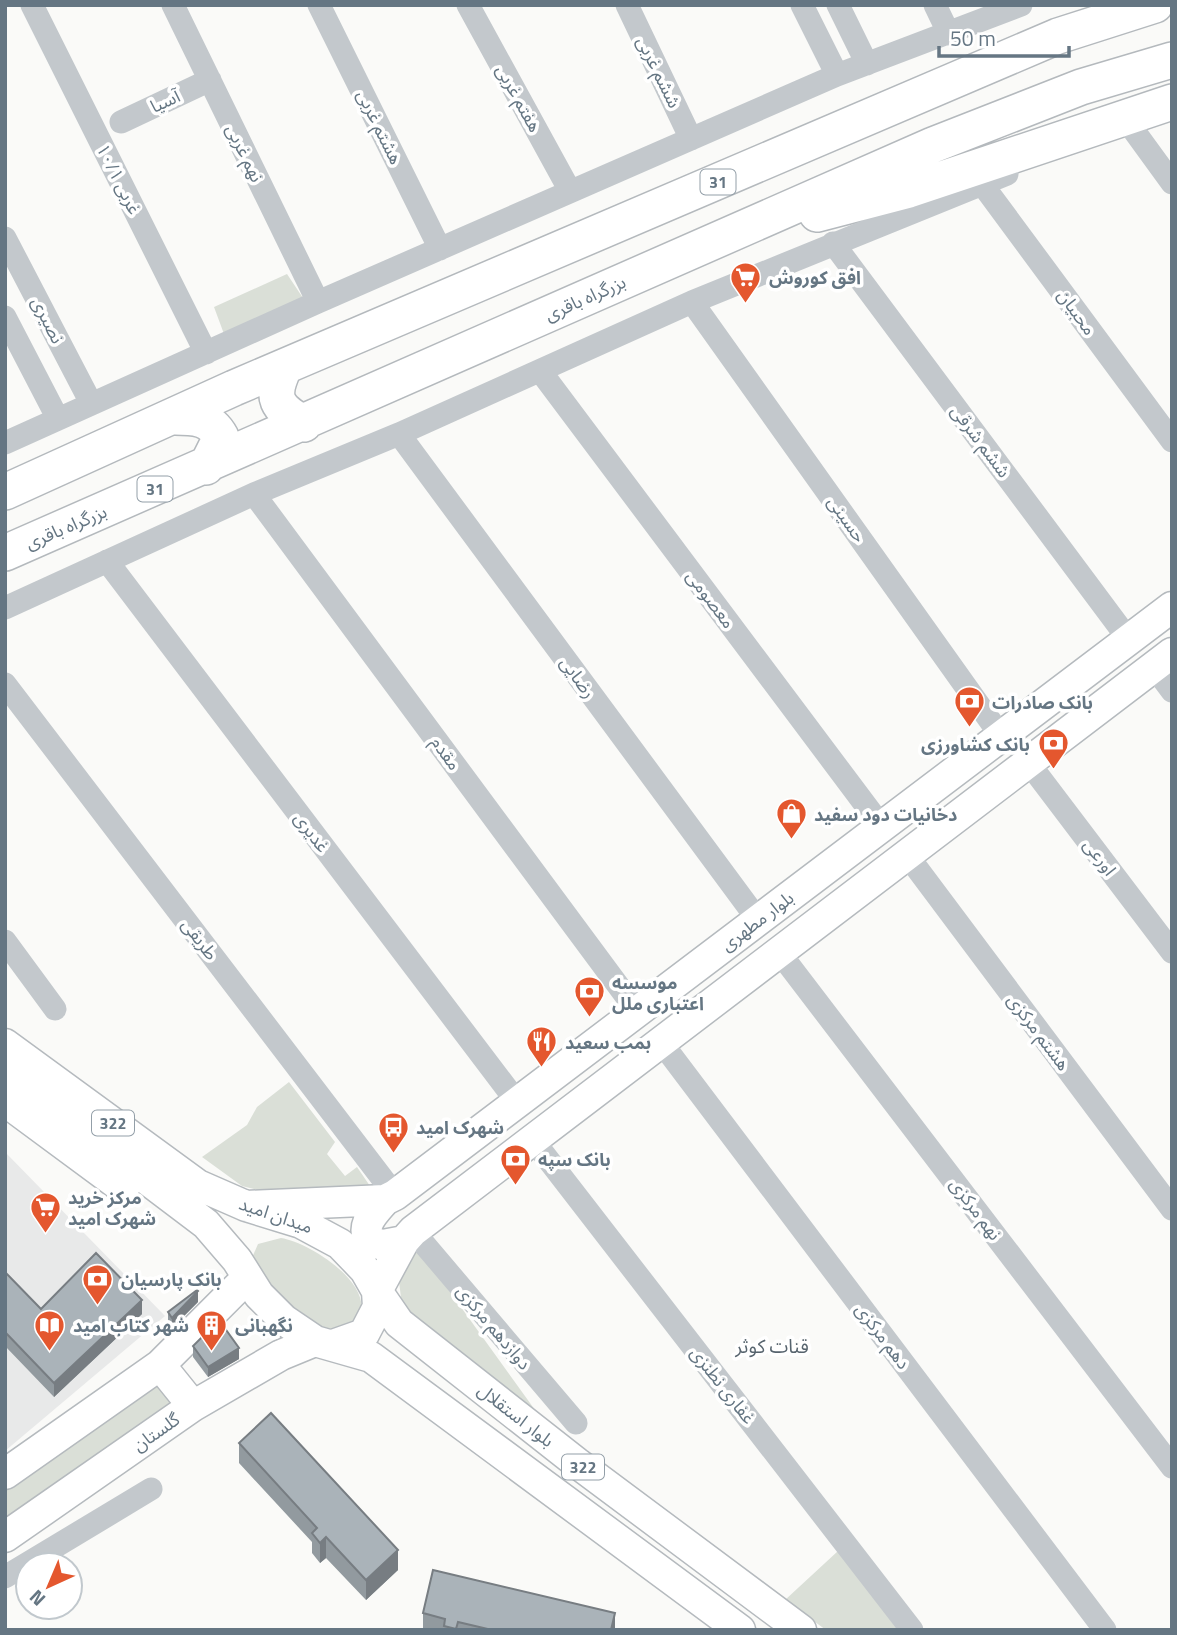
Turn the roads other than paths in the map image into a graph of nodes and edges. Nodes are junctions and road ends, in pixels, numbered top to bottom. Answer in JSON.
{"nodes":[{"id":1,"x":32,"y":5,"type":"edge"},
{"id":2,"x":320,"y":5,"type":"edge"},
{"id":3,"x":468,"y":5,"type":"edge"},
{"id":4,"x":627,"y":5,"type":"edge"},
{"id":5,"x":802,"y":5,"type":"edge"},
{"id":6,"x":838,"y":5,"type":"edge"},
{"id":7,"x":936,"y":5,"type":"edge"},
{"id":8,"x":1021,"y":5,"type":"edge"},
{"id":9,"x":1102,"y":5,"type":"edge"},
{"id":10,"x":1156,"y":5,"type":"edge"},
{"id":11,"x":176,"y":6,"type":"edge"},
{"id":12,"x":949,"y":34,"type":"junction"},
{"id":13,"x":1058,"y":36,"type":"junction"},
{"id":14,"x":1172,"y":60,"type":"edge"},
{"id":15,"x":867,"y":64,"type":"junction"},
{"id":16,"x":836,"y":75,"type":"junction"},
{"id":17,"x":209,"y":80,"type":"junction"},
{"id":18,"x":1172,"y":102,"type":"edge"},
{"id":19,"x":1172,"y":115,"type":"edge"},
{"id":20,"x":121,"y":122,"type":"dead end"},
{"id":21,"x":1132,"y":128,"type":"junction"},
{"id":22,"x":691,"y":139,"type":"junction"},
{"id":23,"x":1172,"y":183,"type":"edge"},
{"id":24,"x":982,"y":184,"type":"junction"},
{"id":25,"x":570,"y":191,"type":"junction"},
{"id":26,"x":748,"y":228,"type":"junction"},
{"id":27,"x":5,"y":238,"type":"edge"},
{"id":28,"x":833,"y":243,"type":"junction"},
{"id":29,"x":440,"y":248,"type":"junction"},
{"id":30,"x":318,"y":302,"type":"junction"},
{"id":31,"x":692,"y":302,"type":"junction"},
{"id":32,"x":5,"y":317,"type":"edge"},
{"id":33,"x":206,"y":353,"type":"junction"},
{"id":34,"x":284,"y":368,"type":"junction"},
{"id":35,"x":541,"y":372,"type":"junction"},
{"id":36,"x":90,"y":403,"type":"junction"},
{"id":37,"x":175,"y":417,"type":"junction"},
{"id":38,"x":58,"y":419,"type":"junction"},
{"id":39,"x":304,"y":424,"type":"junction"},
{"id":40,"x":399,"y":435,"type":"junction"},
{"id":41,"x":1172,"y":441,"type":"edge"},
{"id":42,"x":5,"y":443,"type":"edge"},
{"id":43,"x":206,"y":467,"type":"junction"},
{"id":44,"x":5,"y":492,"type":"edge"},
{"id":45,"x":254,"y":494,"type":"junction"},
{"id":46,"x":5,"y":553,"type":"edge"},
{"id":47,"x":107,"y":561,"type":"junction"},
{"id":48,"x":1172,"y":607,"type":"edge"},
{"id":49,"x":5,"y":608,"type":"edge"},
{"id":50,"x":1129,"y":640,"type":"junction"},
{"id":51,"x":1163,"y":660,"type":"edge"},
{"id":52,"x":5,"y":684,"type":"edge"},
{"id":53,"x":1172,"y":691,"type":"edge"},
{"id":54,"x":1001,"y":736,"type":"junction"},
{"id":55,"x":1028,"y":762,"type":"junction"},
{"id":56,"x":881,"y":827,"type":"junction"},
{"id":57,"x":907,"y":855,"type":"junction"},
{"id":58,"x":758,"y":920,"type":"junction"},
{"id":59,"x":5,"y":940,"type":"edge"},
{"id":60,"x":779,"y":952,"type":"junction"},
{"id":61,"x":1172,"y":952,"type":"edge"},
{"id":62,"x":55,"y":1009,"type":"dead end"},
{"id":63,"x":637,"y":1011,"type":"junction"},
{"id":64,"x":5,"y":1020,"type":"edge"},
{"id":65,"x":661,"y":1042,"type":"junction"},
{"id":66,"x":5,"y":1044,"type":"edge"},
{"id":67,"x":5,"y":1072,"type":"edge"},
{"id":68,"x":5,"y":1101,"type":"edge"},
{"id":69,"x":517,"y":1102,"type":"junction"},
{"id":70,"x":533,"y":1140,"type":"junction"},
{"id":71,"x":390,"y":1197,"type":"junction"},
{"id":72,"x":235,"y":1201,"type":"junction"},
{"id":73,"x":1172,"y":1209,"type":"edge"},
{"id":74,"x":206,"y":1224,"type":"junction"},
{"id":75,"x":409,"y":1236,"type":"junction"},
{"id":76,"x":247,"y":1278,"type":"junction"},
{"id":77,"x":377,"y":1291,"type":"junction"},
{"id":78,"x":324,"y":1343,"type":"junction"},
{"id":79,"x":160,"y":1365,"type":"junction"},
{"id":80,"x":467,"y":1376,"type":"junction"},
{"id":81,"x":428,"y":1399,"type":"junction"},
{"id":82,"x":193,"y":1406,"type":"junction"},
{"id":83,"x":576,"y":1423,"type":"dead end"},
{"id":84,"x":1172,"y":1467,"type":"edge"},
{"id":85,"x":5,"y":1474,"type":"edge"},
{"id":86,"x":151,"y":1489,"type":"dead end"},
{"id":87,"x":5,"y":1538,"type":"edge"},
{"id":88,"x":5,"y":1577,"type":"edge"},
{"id":89,"x":740,"y":1630,"type":"edge"},
{"id":90,"x":801,"y":1630,"type":"edge"},
{"id":91,"x":912,"y":1630,"type":"edge"},
{"id":92,"x":1105,"y":1630,"type":"edge"}],
"edges":[{"from":1,"to":33,"type":"street","name":"۱۰/۱ غربی"},
{"from":2,"to":29,"type":"street","name":"هشتم غربی"},
{"from":3,"to":25,"type":"street","name":"هفتم غربی"},
{"from":4,"to":22,"type":"street","name":"ششم غربی"},
{"from":5,"to":16,"type":"street"},
{"from":6,"to":15,"type":"street"},
{"from":7,"to":12,"type":"street"},
{"from":8,"to":12,"type":"street"},
{"from":9,"to":13,"type":"highway"},
{"from":10,"to":13,"type":"highway","number":"31"},
{"from":11,"to":17,"type":"street","name":"نهم غربی"},
{"from":12,"to":15,"type":"street"},
{"from":13,"to":34,"type":"highway","number":"31"},
{"from":14,"to":26,"type":"highway","name":"بزرگراه باقری","number":"31"},
{"from":15,"to":16,"type":"street"},
{"from":16,"to":22,"type":"street"},
{"from":17,"to":20,"type":"street","name":"آسیا"},
{"from":17,"to":30,"type":"street","name":"نهم غربی"},
{"from":18,"to":26,"type":"highway"},
{"from":19,"to":21,"type":"street"},
{"from":21,"to":23,"type":"street"},
{"from":21,"to":24,"type":"street"},
{"from":22,"to":25,"type":"street"},
{"from":24,"to":28,"type":"street"},
{"from":24,"to":41,"type":"street","name":"محبیان"},
{"from":25,"to":29,"type":"street"},
{"from":26,"to":39,"type":"highway","name":"بزرگراه باقری","number":"31"},
{"from":27,"to":36,"type":"street","name":"نصیری"},
{"from":28,"to":31,"type":"street"},
{"from":28,"to":50,"type":"street","name":"ششم شرقی"},
{"from":29,"to":30,"type":"street"},
{"from":30,"to":33,"type":"street"},
{"from":31,"to":35,"type":"street"},
{"from":31,"to":54,"type":"street","name":"حسینی"},
{"from":32,"to":38,"type":"street","name":"نصیری"},
{"from":33,"to":36,"type":"street"},
{"from":34,"to":37,"type":"highway","number":"31"},
{"from":34,"to":39,"type":"highway"},
{"from":35,"to":40,"type":"street"},
{"from":35,"to":56,"type":"street","name":"معصومی"},
{"from":36,"to":38,"type":"street"},
{"from":37,"to":43,"type":"highway"},
{"from":37,"to":44,"type":"highway","number":"31"},
{"from":38,"to":42,"type":"street"},
{"from":39,"to":43,"type":"highway","name":"بزرگراه باقری","number":"31"},
{"from":40,"to":45,"type":"street"},
{"from":40,"to":58,"type":"street","name":"رضایی"},
{"from":43,"to":46,"type":"highway","name":"بزرگراه باقری","number":"31"},
{"from":45,"to":47,"type":"street"},
{"from":45,"to":63,"type":"street","name":"مقدم"},
{"from":47,"to":49,"type":"street"},
{"from":47,"to":69,"type":"street","name":"غدیری"},
{"from":48,"to":50,"type":"main road","name":"بلوار مطهری"},
{"from":50,"to":54,"type":"main road","name":"بلوار مطهری"},
{"from":51,"to":53,"type":"street"},
{"from":51,"to":55,"type":"main road"},
{"from":52,"to":71,"type":"street","name":"طریقی"},
{"from":54,"to":56,"type":"main road","name":"بلوار مطهری"},
{"from":55,"to":57,"type":"main road"},
{"from":55,"to":61,"type":"street","name":"اورعی"},
{"from":56,"to":58,"type":"main road","name":"بلوار مطهری"},
{"from":57,"to":60,"type":"main road"},
{"from":57,"to":73,"type":"street","name":"هشتم مرکزی"},
{"from":58,"to":63,"type":"main road","name":"بلوار مطهری"},
{"from":59,"to":62,"type":"street"},
{"from":60,"to":65,"type":"main road"},
{"from":60,"to":84,"type":"street","name":"نهم مرکزی"},
{"from":63,"to":69,"type":"main road","name":"بلوار مطهری"},
{"from":64,"to":72,"type":"main road"},
{"from":65,"to":70,"type":"main road"},
{"from":65,"to":92,"type":"street","name":"دهم مرکزی"},
{"from":66,"to":72,"type":"main road","number":"322"},
{"from":67,"to":74,"type":"main road","number":"322"},
{"from":68,"to":74,"type":"main road"},
{"from":69,"to":71,"type":"main road","name":"بلوار مطهری"},
{"from":70,"to":75,"type":"main road"},
{"from":70,"to":91,"type":"street","name":"غفاری نطنزی"},
{"from":71,"to":72,"type":"main road"},
{"from":71,"to":75,"type":"main road","name":"بلوار مطهری"},
{"from":72,"to":77,"type":"main road","name":"میدان امید"},
{"from":74,"to":76,"type":"main road"},
{"from":75,"to":77,"type":"main road"},
{"from":75,"to":83,"type":"street","name":"دوازدهم مرکزی"},
{"from":76,"to":78,"type":"main road"},
{"from":76,"to":79,"type":"main road"},
{"from":77,"to":78,"type":"main road"},
{"from":77,"to":80,"type":"main road","name":"بلوار استقلال","number":"322"},
{"from":78,"to":81,"type":"main road","number":"322"},
{"from":78,"to":82,"type":"main road","name":"گلستان"},
{"from":79,"to":82,"type":"main road"},
{"from":79,"to":85,"type":"main road"},
{"from":80,"to":81,"type":"main road"},
{"from":80,"to":90,"type":"main road","name":"بلوار استقلال","number":"322"},
{"from":81,"to":89,"type":"main road","number":"322"},
{"from":82,"to":87,"type":"main road","name":"گلستان"},
{"from":86,"to":88,"type":"street"}]}
